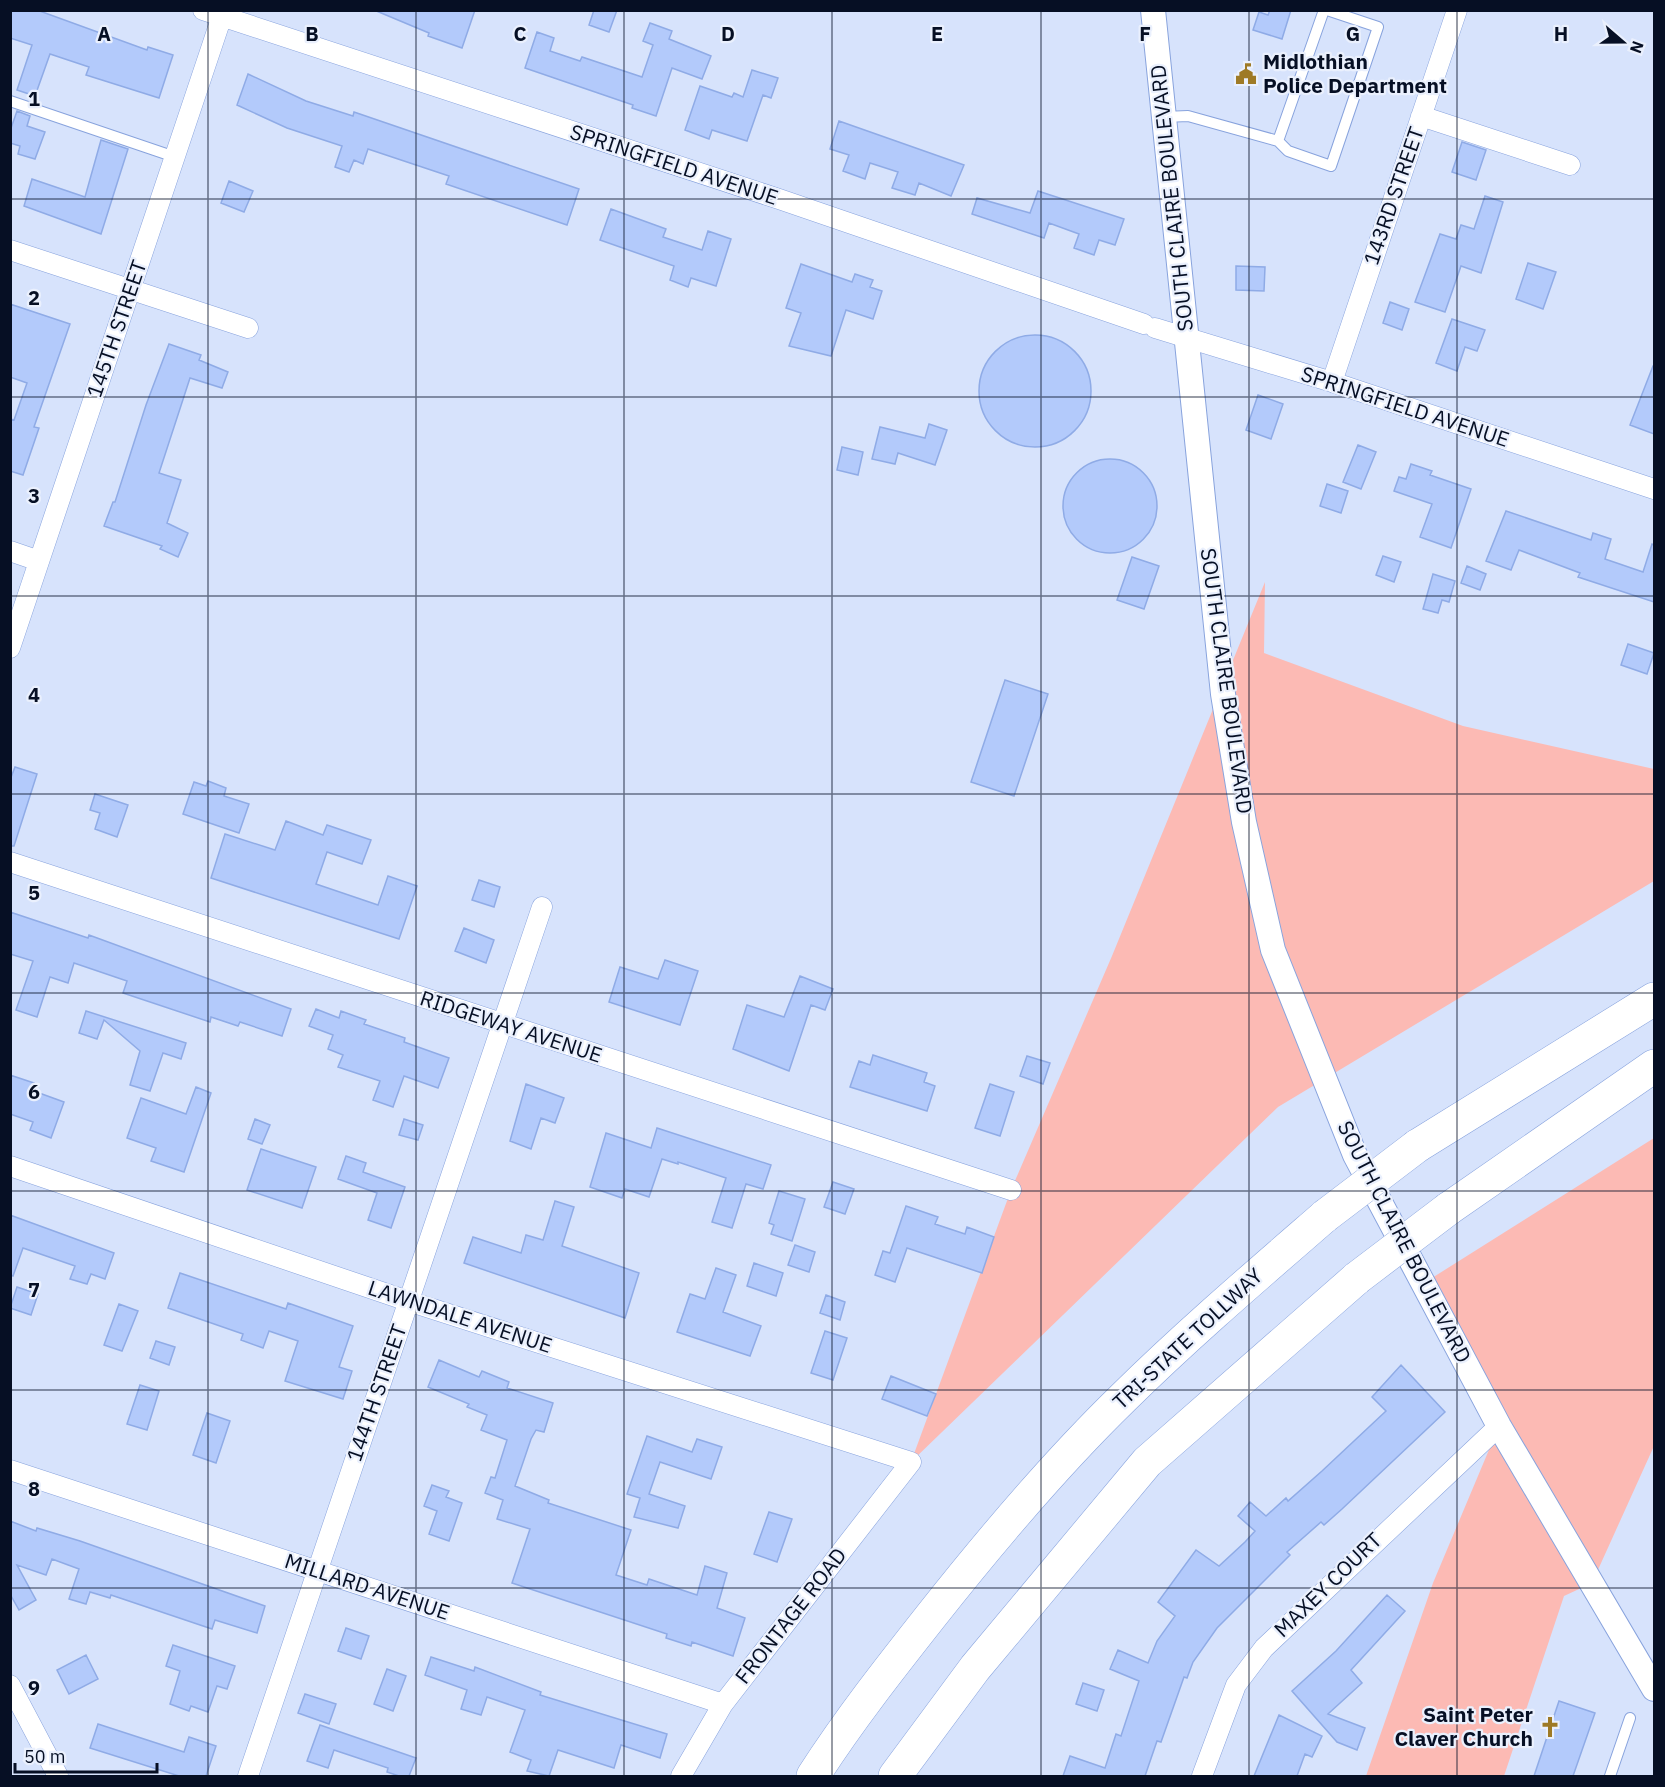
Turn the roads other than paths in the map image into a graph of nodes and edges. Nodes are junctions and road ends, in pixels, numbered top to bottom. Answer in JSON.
{"nodes":[{"id":1,"x":203,"y":10,"type":"edge"},
{"id":2,"x":1154,"y":10,"type":"edge"},
{"id":3,"x":1326,"y":10,"type":"edge"},
{"id":4,"x":1457,"y":10,"type":"edge"},
{"id":5,"x":224,"y":14,"type":"edge"},
{"id":6,"x":10,"y":101,"type":"edge"},
{"id":7,"x":1421,"y":116,"type":"junction"},
{"id":8,"x":1164,"y":117,"type":"junction"},
{"id":9,"x":1278,"y":141,"type":"junction"},
{"id":10,"x":176,"y":157,"type":"junction"},
{"id":11,"x":1570,"y":165,"type":"dead end"},
{"id":12,"x":10,"y":250,"type":"edge"},
{"id":13,"x":131,"y":290,"type":"junction"},
{"id":14,"x":248,"y":328,"type":"dead end"},
{"id":15,"x":1186,"y":338,"type":"junction"},
{"id":16,"x":1332,"y":382,"type":"junction"},
{"id":17,"x":1654,"y":489,"type":"edge"},
{"id":18,"x":10,"y":551,"type":"edge"},
{"id":19,"x":39,"y":561,"type":"junction"},
{"id":20,"x":10,"y":648,"type":"edge"},
{"id":21,"x":10,"y":862,"type":"edge"},
{"id":22,"x":542,"y":908,"type":"dead end"},
{"id":23,"x":1654,"y":999,"type":"edge"},
{"id":24,"x":501,"y":1024,"type":"junction"},
{"id":25,"x":1654,"y":1066,"type":"edge"},
{"id":26,"x":10,"y":1166,"type":"edge"},
{"id":27,"x":1011,"y":1190,"type":"dead end"},
{"id":28,"x":408,"y":1301,"type":"junction"},
{"id":29,"x":1499,"y":1426,"type":"junction"},
{"id":30,"x":911,"y":1462,"type":"joint"},
{"id":31,"x":10,"y":1470,"type":"edge"},
{"id":32,"x":318,"y":1572,"type":"junction"},
{"id":33,"x":10,"y":1686,"type":"edge"},
{"id":34,"x":1654,"y":1689,"type":"edge"},
{"id":35,"x":723,"y":1704,"type":"junction"},
{"id":36,"x":1630,"y":1718,"type":"dead end"},
{"id":37,"x":58,"y":1776,"type":"edge"},
{"id":38,"x":248,"y":1776,"type":"edge"},
{"id":39,"x":681,"y":1776,"type":"edge"},
{"id":40,"x":813,"y":1776,"type":"edge"},
{"id":41,"x":896,"y":1776,"type":"edge"},
{"id":42,"x":1202,"y":1776,"type":"edge"},
{"id":43,"x":1610,"y":1776,"type":"edge"}],
"edges":[{"from":1,"to":5,"type":"street","name":"SPRINGFIELD AVENUE"},
{"from":2,"to":8,"type":"street","name":"SOUTH CLAIRE BOULEVARD"},
{"from":3,"to":9,"type":"lane"},
{"from":3,"to":9,"type":"lane"},
{"from":4,"to":7,"type":"street","name":"143RD STREET"},
{"from":5,"to":10,"type":"street","name":"145TH STREET"},
{"from":5,"to":15,"type":"street","name":"SPRINGFIELD AVENUE"},
{"from":6,"to":10,"type":"lane"},
{"from":7,"to":11,"type":"street"},
{"from":7,"to":16,"type":"street","name":"143RD STREET"},
{"from":8,"to":9,"type":"lane"},
{"from":8,"to":15,"type":"street","name":"SOUTH CLAIRE BOULEVARD"},
{"from":10,"to":13,"type":"street","name":"145TH STREET"},
{"from":12,"to":13,"type":"street"},
{"from":13,"to":14,"type":"street"},
{"from":13,"to":19,"type":"street","name":"145TH STREET"},
{"from":15,"to":16,"type":"street","name":"SPRINGFIELD AVENUE"},
{"from":15,"to":29,"type":"street","name":"SOUTH CLAIRE BOULEVARD"},
{"from":16,"to":17,"type":"street","name":"SPRINGFIELD AVENUE"},
{"from":18,"to":19,"type":"street"},
{"from":19,"to":20,"type":"street","name":"145TH STREET"},
{"from":21,"to":24,"type":"street","name":"RIDGEWAY AVENUE"},
{"from":22,"to":24,"type":"street","name":"144TH STREET"},
{"from":23,"to":40,"type":"highway","name":"TRI-STATE TOLLWAY","bridge":true},
{"from":24,"to":27,"type":"street","name":"RIDGEWAY AVENUE"},
{"from":24,"to":28,"type":"street","name":"144TH STREET"},
{"from":25,"to":41,"type":"highway","bridge":true},
{"from":26,"to":28,"type":"street","name":"LAWNDALE AVENUE"},
{"from":28,"to":30,"type":"street","name":"LAWNDALE AVENUE"},
{"from":28,"to":32,"type":"street","name":"144TH STREET"},
{"from":29,"to":34,"type":"street","name":"SOUTH CLAIRE BOULEVARD"},
{"from":29,"to":42,"type":"street","name":"MAXEY COURT"},
{"from":30,"to":35,"type":"street","name":"FRONTAGE ROAD"},
{"from":31,"to":32,"type":"street","name":"MILLARD AVENUE"},
{"from":32,"to":35,"type":"street","name":"MILLARD AVENUE"},
{"from":32,"to":38,"type":"street","name":"144TH STREET"},
{"from":33,"to":37,"type":"street"},
{"from":35,"to":39,"type":"street","name":"FRONTAGE ROAD"},
{"from":36,"to":43,"type":"lane"}]}
